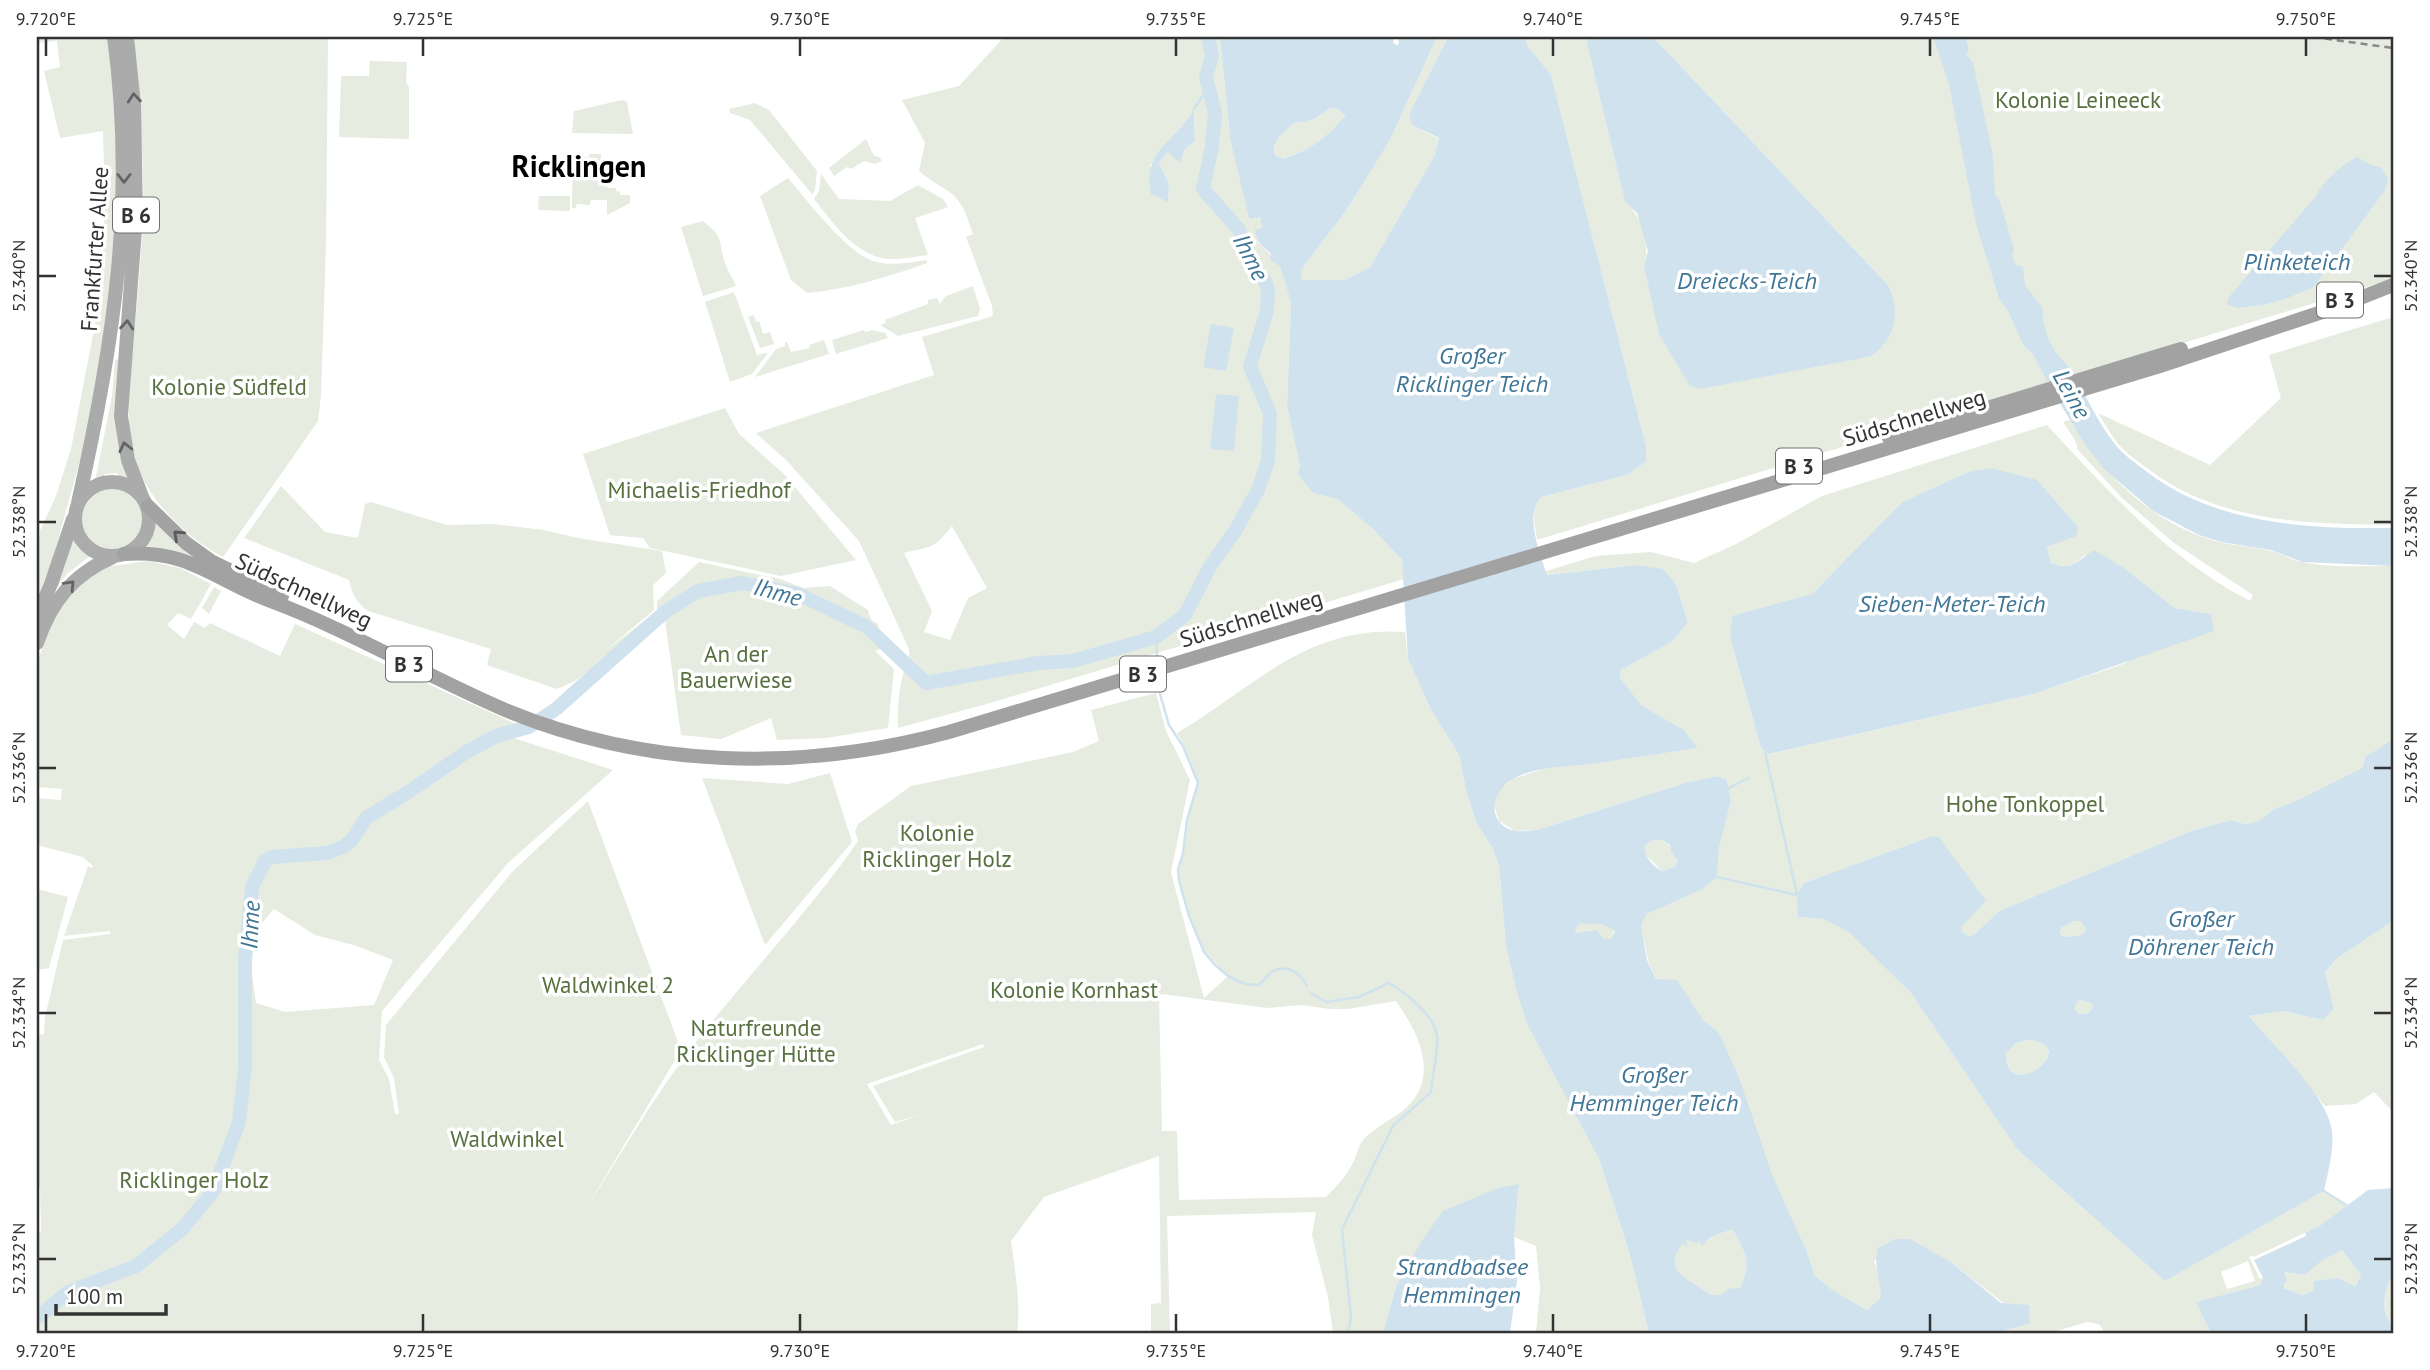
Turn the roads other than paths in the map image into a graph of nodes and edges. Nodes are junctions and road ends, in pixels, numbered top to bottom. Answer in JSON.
{"nodes":[{"id":1,"x":114,"y":37,"type":"edge"},
{"id":2,"x":127,"y":37,"type":"edge"},
{"id":3,"x":2393,"y":279,"type":"edge"},
{"id":4,"x":2393,"y":285,"type":"edge"},
{"id":5,"x":2126,"y":371,"type":"junction"},
{"id":6,"x":146,"y":502,"type":"junction"},
{"id":7,"x":76,"y":508,"type":"junction"},
{"id":8,"x":119,"y":555,"type":"junction"},
{"id":9,"x":209,"y":566,"type":"junction"},
{"id":10,"x":37,"y":616,"type":"edge"},
{"id":11,"x":37,"y":643,"type":"edge"}],
"edges":[{"from":1,"to":7,"type":"main road","name":"Frankfurter Allee","number":"B 6","one_way":true},
{"from":6,"to":2,"type":"main road","name":"Frankfurter Allee","number":"B 6","one_way":true},
{"from":3,"to":5,"type":"highway","name":"Südschnellweg","number":"B 3"},
{"from":4,"to":5,"type":"highway","name":"Südschnellweg","number":"B 3"},
{"from":5,"to":9,"type":"highway","name":"Südschnellweg","number":"B 3"},
{"from":6,"to":7,"type":"main road","number":"B 3"},
{"from":6,"to":8,"type":"main road","number":"B 3"},
{"from":9,"to":6,"type":"highway","name":"Südschnellweg","number":"B 3","one_way":true},
{"from":7,"to":8,"type":"main road","number":"B 3"},
{"from":7,"to":10,"type":"main road","name":"Frankfurter Allee"},
{"from":8,"to":9,"type":"highway","name":"Südschnellweg","number":"B 3"},
{"from":11,"to":8,"type":"main road","number":"B 3","one_way":true}]}
